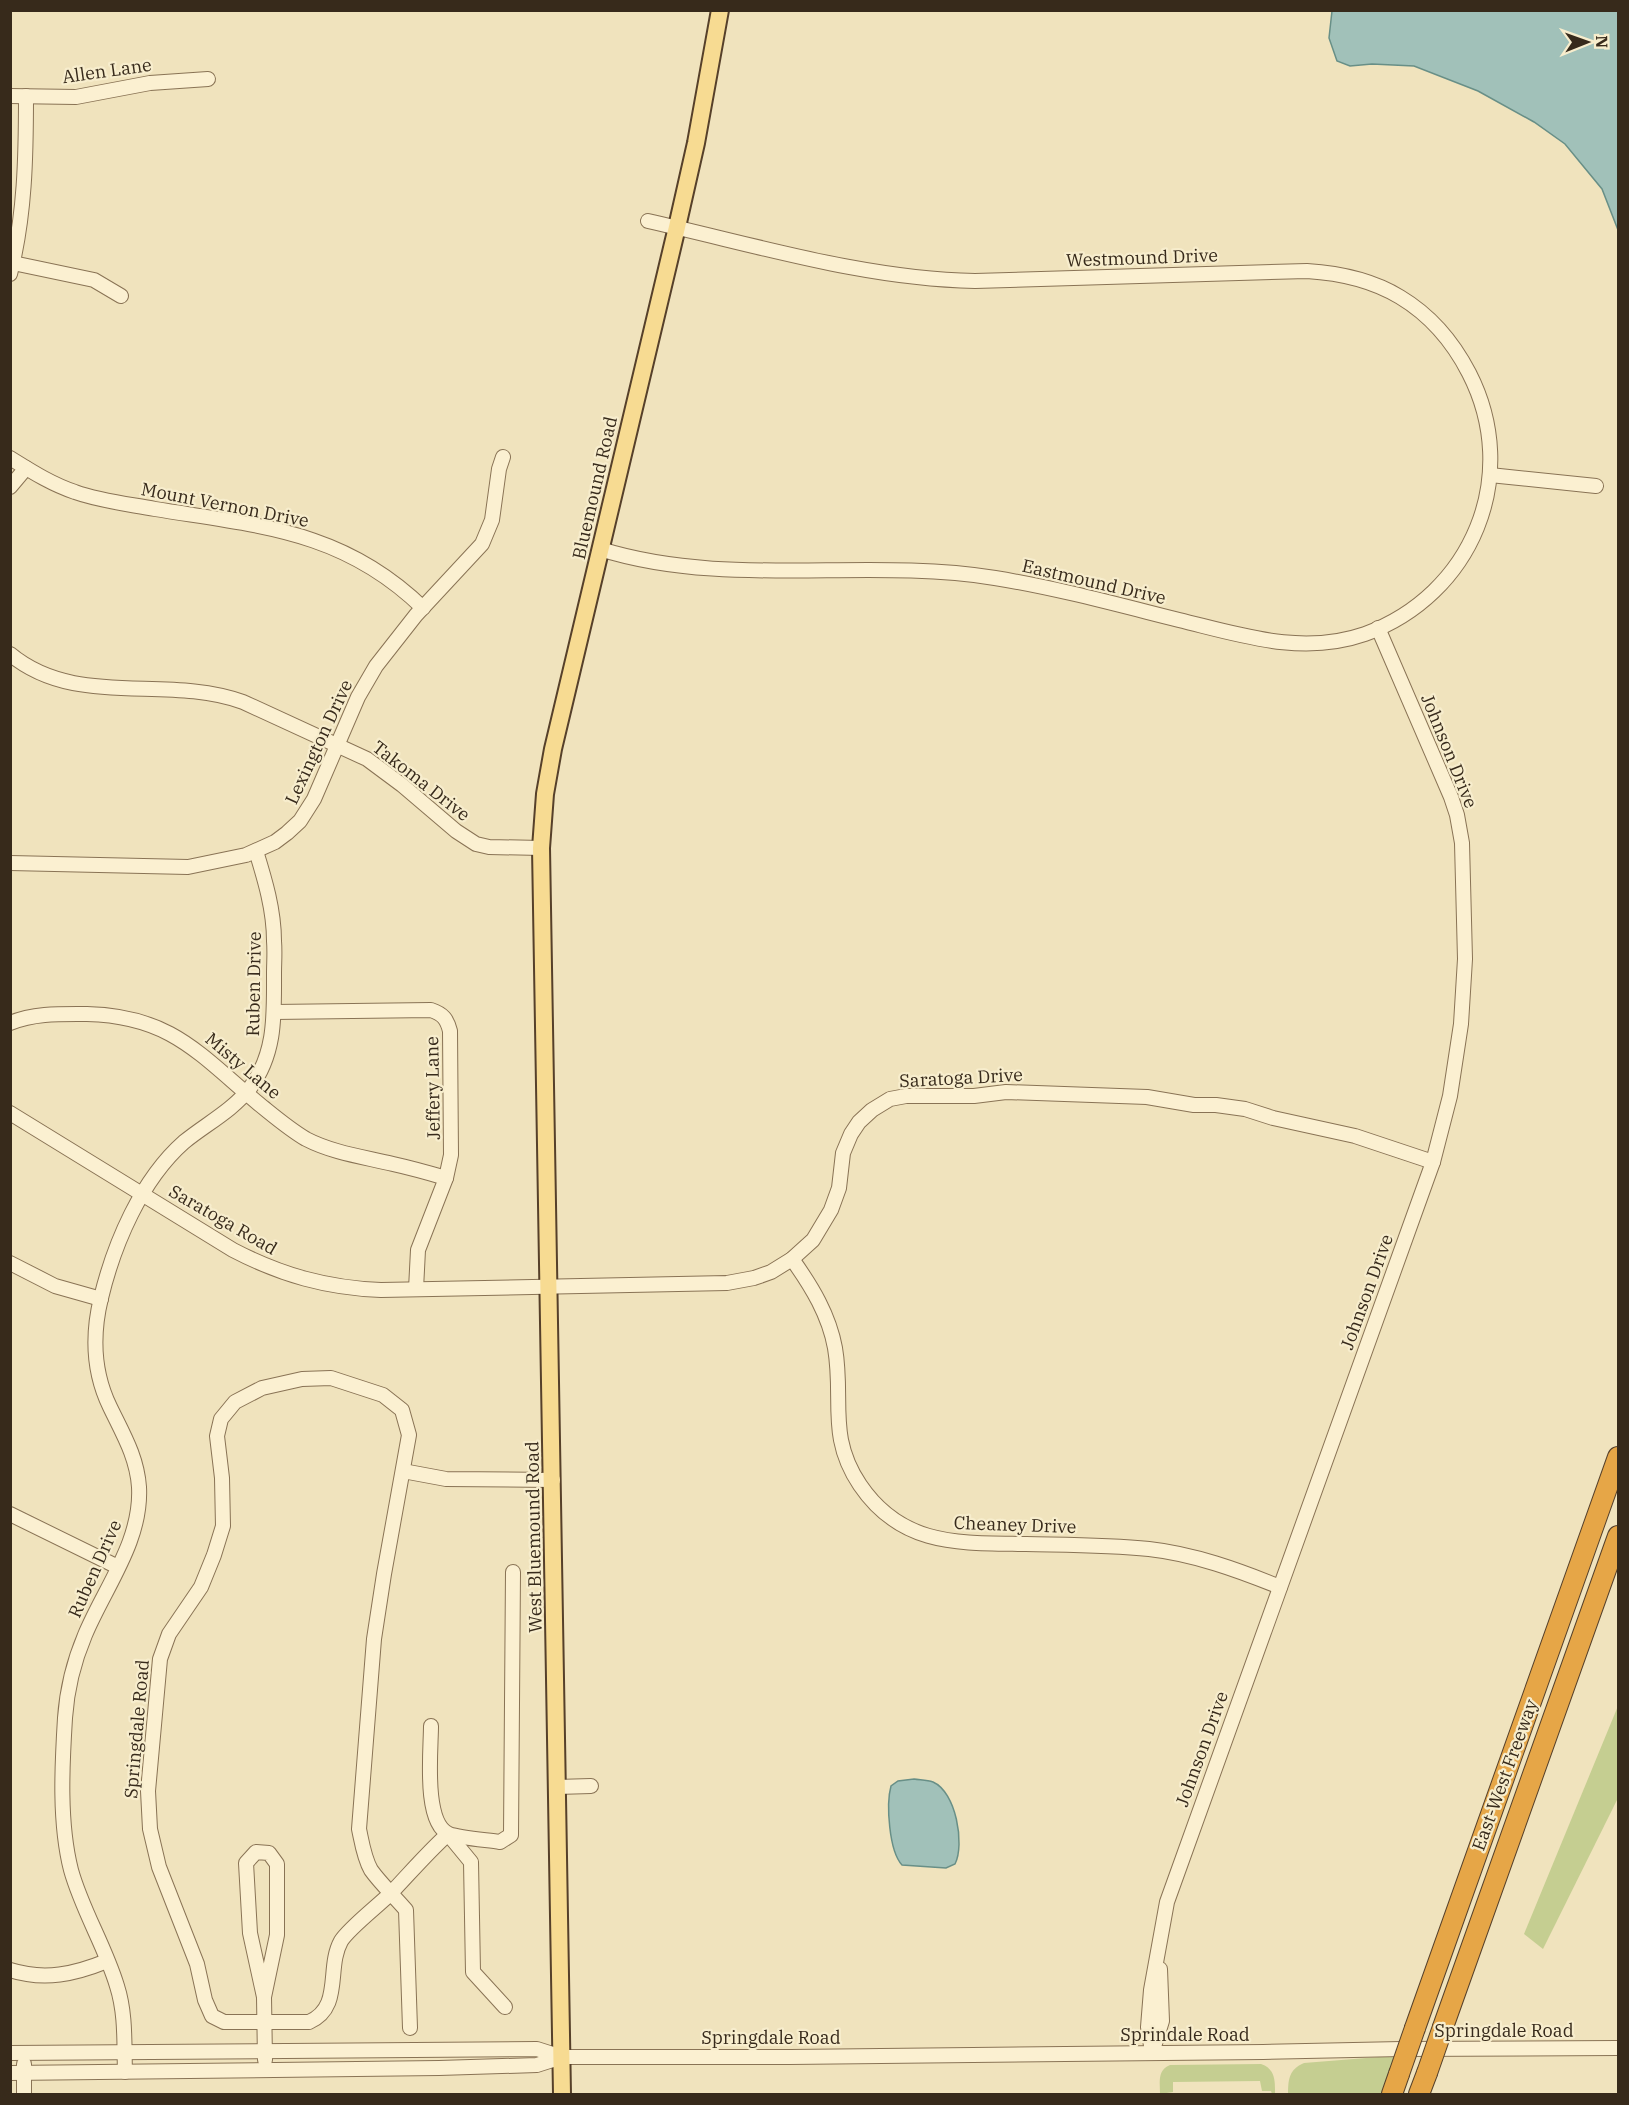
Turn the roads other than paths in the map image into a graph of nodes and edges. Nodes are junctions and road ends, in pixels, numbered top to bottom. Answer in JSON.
{"nodes":[{"id":1,"x":720,"y":10,"type":"edge"},
{"id":2,"x":208,"y":79,"type":"dead end"},
{"id":3,"x":10,"y":96,"type":"edge"},
{"id":4,"x":26,"y":96,"type":"junction"},
{"id":5,"x":648,"y":220,"type":"dead end"},
{"id":6,"x":677,"y":227,"type":"junction"},
{"id":7,"x":12,"y":269,"type":"edge"},
{"id":8,"x":121,"y":296,"type":"dead end"},
{"id":9,"x":503,"y":457,"type":"dead end"},
{"id":10,"x":10,"y":458,"type":"edge"},
{"id":11,"x":26,"y":468,"type":"junction"},
{"id":12,"x":1490,"y":475,"type":"junction"},
{"id":13,"x":1596,"y":486,"type":"dead end"},
{"id":14,"x":10,"y":487,"type":"edge"},
{"id":15,"x":600,"y":549,"type":"junction"},
{"id":16,"x":423,"y":608,"type":"junction"},
{"id":17,"x":1378,"y":628,"type":"junction"},
{"id":18,"x":10,"y":654,"type":"edge"},
{"id":19,"x":337,"y":744,"type":"junction"},
{"id":20,"x":541,"y":848,"type":"junction"},
{"id":21,"x":256,"y":851,"type":"junction"},
{"id":22,"x":10,"y":863,"type":"edge"},
{"id":23,"x":543,"y":979,"type":"joint"},
{"id":24,"x":274,"y":1012,"type":"junction"},
{"id":25,"x":10,"y":1023,"type":"edge"},
{"id":26,"x":246,"y":1093,"type":"junction"},
{"id":27,"x":10,"y":1113,"type":"edge"},
{"id":28,"x":1433,"y":1162,"type":"junction"},
{"id":29,"x":446,"y":1178,"type":"junction"},
{"id":30,"x":143,"y":1195,"type":"junction"},
{"id":31,"x":792,"y":1259,"type":"junction"},
{"id":32,"x":10,"y":1263,"type":"edge"},
{"id":33,"x":549,"y":1287,"type":"junction"},
{"id":34,"x":416,"y":1289,"type":"junction"},
{"id":35,"x":100,"y":1299,"type":"junction"},
{"id":36,"x":1618,"y":1456,"type":"edge"},
{"id":37,"x":403,"y":1471,"type":"junction"},
{"id":38,"x":553,"y":1480,"type":"junction"},
{"id":39,"x":10,"y":1514,"type":"edge"},
{"id":40,"x":1618,"y":1536,"type":"edge"},
{"id":41,"x":118,"y":1567,"type":"junction"},
{"id":42,"x":513,"y":1572,"type":"dead end"},
{"id":43,"x":1280,"y":1587,"type":"junction"},
{"id":44,"x":431,"y":1726,"type":"dead end"},
{"id":45,"x":557,"y":1786,"type":"junction"},
{"id":46,"x":591,"y":1786,"type":"dead end"},
{"id":47,"x":448,"y":1834,"type":"junction"},
{"id":48,"x":391,"y":1893,"type":"junction"},
{"id":49,"x":107,"y":1961,"type":"junction"},
{"id":50,"x":10,"y":1970,"type":"edge"},
{"id":51,"x":264,"y":1997,"type":"junction"},
{"id":52,"x":505,"y":2007,"type":"dead end"},
{"id":53,"x":264,"y":2023,"type":"junction"},
{"id":54,"x":410,"y":2028,"type":"dead end"},
{"id":55,"x":1618,"y":2048,"type":"edge"},
{"id":56,"x":1390,"y":2049,"type":"joint"},
{"id":57,"x":363,"y":2050,"type":"junction"},
{"id":58,"x":265,"y":2051,"type":"junction"},
{"id":59,"x":124,"y":2052,"type":"junction"},
{"id":60,"x":1152,"y":2052,"type":"junction"},
{"id":61,"x":17,"y":2053,"type":"edge"},
{"id":62,"x":980,"y":2054,"type":"joint"},
{"id":63,"x":562,"y":2057,"type":"junction"},
{"id":64,"x":362,"y":2070,"type":"junction"},
{"id":65,"x":265,"y":2071,"type":"junction"},
{"id":66,"x":17,"y":2072,"type":"edge"},
{"id":67,"x":125,"y":2072,"type":"junction"},
{"id":68,"x":24,"y":2094,"type":"edge"},
{"id":69,"x":562,"y":2094,"type":"edge"},
{"id":70,"x":1392,"y":2094,"type":"edge"},
{"id":71,"x":1419,"y":2094,"type":"edge"}],
"edges":[{"from":1,"to":6,"type":"main road","name":"Bluemound Road"},
{"from":2,"to":4,"type":"street","name":"Allen Lane"},
{"from":3,"to":4,"type":"street","name":"Allen Lane"},
{"from":4,"to":7,"type":"street"},
{"from":5,"to":6,"type":"street","name":"Westmound Drive"},
{"from":6,"to":12,"type":"street","name":"Westmound Drive"},
{"from":6,"to":15,"type":"main road","name":"Bluemound Road"},
{"from":7,"to":8,"type":"street"},
{"from":9,"to":16,"type":"street","name":"Lexington Drive"},
{"from":10,"to":11,"type":"street","name":"Mount Vernon Drive"},
{"from":11,"to":14,"type":"street"},
{"from":11,"to":16,"type":"street","name":"Mount Vernon Drive"},
{"from":12,"to":13,"type":"street"},
{"from":12,"to":17,"type":"street","name":"Eastmound Drive"},
{"from":15,"to":17,"type":"street","name":"Eastmound Drive"},
{"from":15,"to":20,"type":"main road","name":"Bluemound Road"},
{"from":16,"to":19,"type":"street","name":"Lexington Drive"},
{"from":17,"to":28,"type":"street","name":"Johnson Drive"},
{"from":18,"to":19,"type":"street","name":"Takoma Drive"},
{"from":19,"to":20,"type":"street","name":"Takoma Drive"},
{"from":19,"to":21,"type":"street","name":"Lexington Drive"},
{"from":20,"to":23,"type":"main road","name":"Bluemound Road"},
{"from":21,"to":22,"type":"street","name":"Lexington Drive"},
{"from":21,"to":24,"type":"street","name":"Ruben Drive"},
{"from":23,"to":33,"type":"main road","name":"West Bluemound Road"},
{"from":24,"to":26,"type":"street","name":"Ruben Drive"},
{"from":24,"to":29,"type":"street","name":"Jeffery Lane"},
{"from":25,"to":26,"type":"street","name":"Misty Lane"},
{"from":26,"to":29,"type":"street","name":"Misty Lane"},
{"from":26,"to":30,"type":"street","name":"Ruben Drive"},
{"from":27,"to":30,"type":"street","name":"Saratoga Road"},
{"from":28,"to":31,"type":"street","name":"Saratoga Drive"},
{"from":28,"to":43,"type":"street","name":"Johnson Drive"},
{"from":29,"to":34,"type":"street","name":"Jeffery Lane"},
{"from":30,"to":34,"type":"street","name":"Saratoga Road"},
{"from":30,"to":35,"type":"street","name":"Ruben Drive"},
{"from":31,"to":33,"type":"street","name":"Saratoga Drive"},
{"from":31,"to":43,"type":"street","name":"Cheaney Drive"},
{"from":32,"to":35,"type":"street"},
{"from":33,"to":34,"type":"street","name":"Saratoga Road"},
{"from":33,"to":38,"type":"main road","name":"West Bluemound Road"},
{"from":35,"to":41,"type":"street","name":"Ruben Drive"},
{"from":36,"to":70,"type":"highway","name":"East-West Freeway","bridge":true},
{"from":37,"to":38,"type":"street"},
{"from":37,"to":48,"type":"street","name":"Springdale Road"},
{"from":37,"to":53,"type":"street","name":"Springdale Road"},
{"from":38,"to":45,"type":"main road","name":"West Bluemound Road"},
{"from":39,"to":41,"type":"street"},
{"from":40,"to":71,"type":"highway","name":"East-West Freeway","bridge":true},
{"from":41,"to":49,"type":"street","name":"Ruben Drive"},
{"from":42,"to":47,"type":"street"},
{"from":43,"to":60,"type":"street","name":"Johnson Drive"},
{"from":44,"to":47,"type":"street"},
{"from":45,"to":46,"type":"street"},
{"from":45,"to":63,"type":"main road","name":"West Bluemound Road"},
{"from":47,"to":48,"type":"street","name":"Springdale Road"},
{"from":47,"to":52,"type":"street"},
{"from":48,"to":53,"type":"street","name":"Springdale Road"},
{"from":48,"to":54,"type":"street","name":"Springdale Road"},
{"from":49,"to":50,"type":"street"},
{"from":49,"to":59,"type":"street","name":"Ruben Drive"},
{"from":51,"to":51,"type":"street"},
{"from":51,"to":53,"type":"street"},
{"from":53,"to":58,"type":"street"},
{"from":55,"to":56,"type":"street","name":"Springdale Road"},
{"from":56,"to":60,"type":"street","name":"Sprindale Road"},
{"from":57,"to":58,"type":"street","name":"Springdale Road"},
{"from":57,"to":63,"type":"street","name":"Springdale Road"},
{"from":57,"to":64,"type":"street"},
{"from":58,"to":59,"type":"street","name":"Springdale Road"},
{"from":58,"to":65,"type":"street"},
{"from":59,"to":61,"type":"street","name":"Springdale Road"},
{"from":59,"to":67,"type":"street","name":"Ruben Drive"},
{"from":60,"to":62,"type":"street","name":"Sprindale Road"},
{"from":61,"to":66,"type":"street"},
{"from":62,"to":63,"type":"street","name":"Springdale Road"},
{"from":63,"to":64,"type":"street","name":"Springdale Road"},
{"from":63,"to":69,"type":"main road","name":"West Bluemound Road"},
{"from":64,"to":65,"type":"street","name":"Springdale Road"},
{"from":65,"to":67,"type":"street","name":"Springdale Road"},
{"from":66,"to":67,"type":"street","name":"Springdale Road"},
{"from":66,"to":68,"type":"street"}]}
